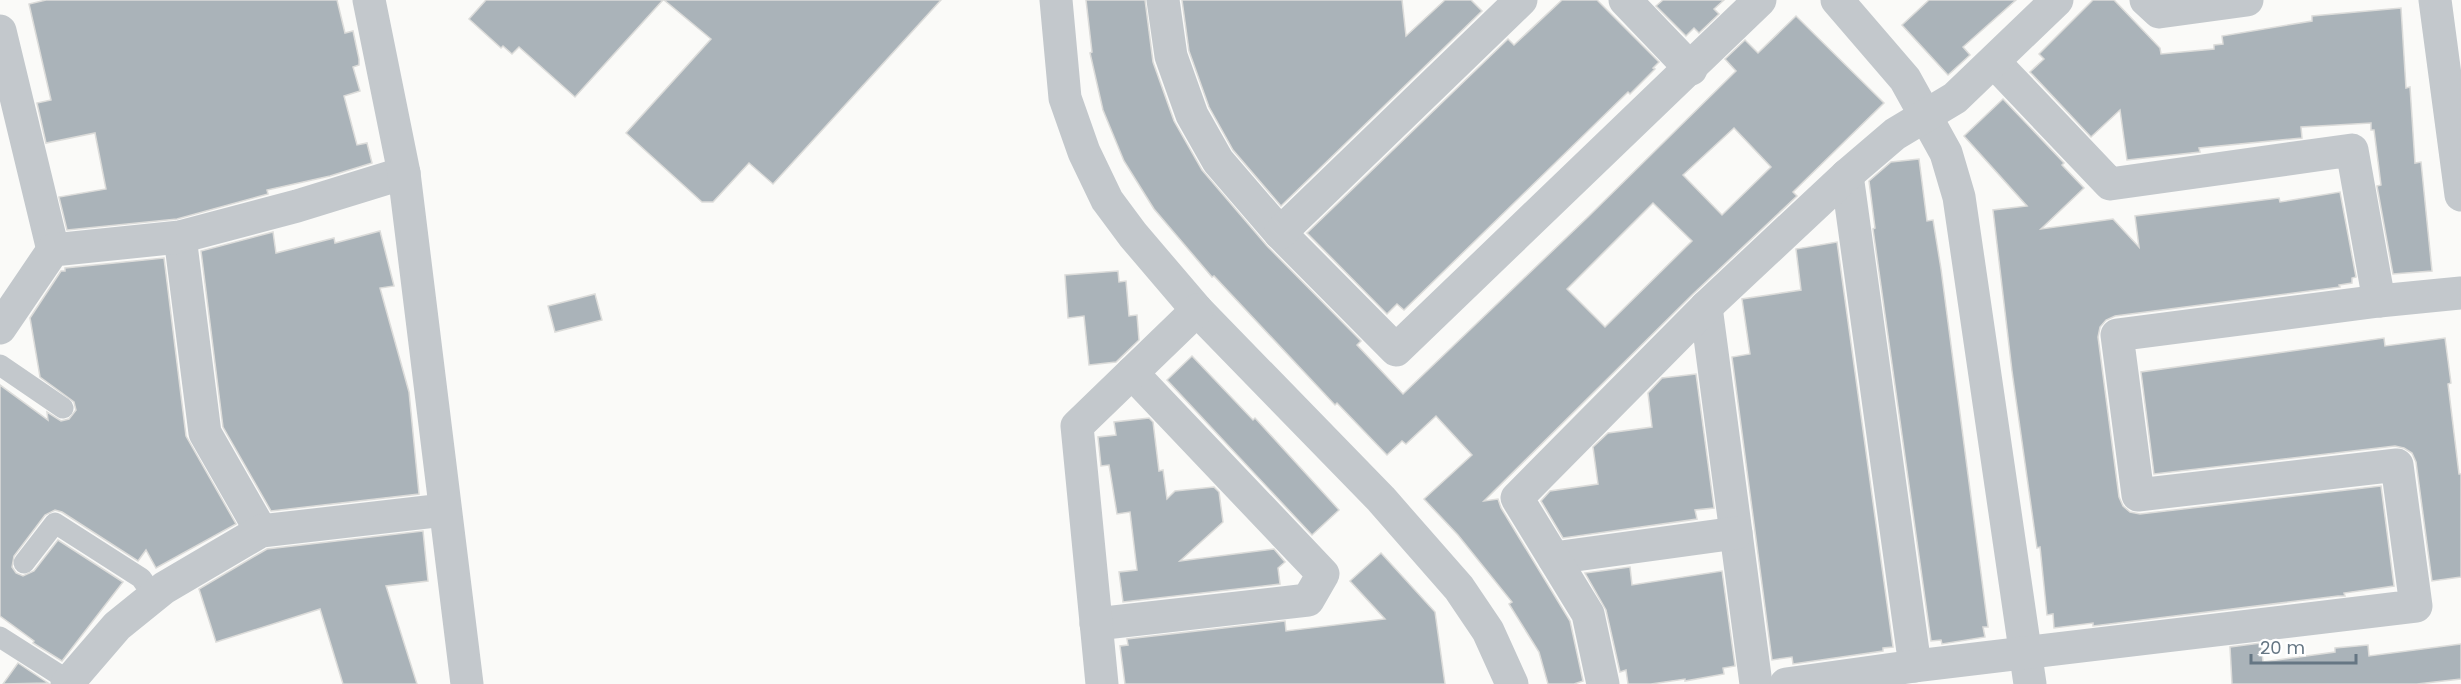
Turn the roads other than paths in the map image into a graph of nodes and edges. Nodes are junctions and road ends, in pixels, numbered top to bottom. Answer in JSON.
{"nodes":[{"id":1,"x":369,"y":0,"type":"edge"},
{"id":2,"x":1056,"y":0,"type":"edge"},
{"id":3,"x":1163,"y":0,"type":"edge"},
{"id":4,"x":1521,"y":0,"type":"edge"},
{"id":5,"x":1624,"y":0,"type":"edge"},
{"id":6,"x":1760,"y":0,"type":"edge"},
{"id":7,"x":1837,"y":0,"type":"edge"},
{"id":8,"x":2057,"y":0,"type":"edge"},
{"id":9,"x":2146,"y":0,"type":"edge"},
{"id":10,"x":2247,"y":0,"type":"edge"},
{"id":11,"x":2435,"y":0,"type":"edge"},
{"id":12,"x":0,"y":31,"type":"edge"},
{"id":13,"x":1994,"y":62,"type":"junction"},
{"id":14,"x":1690,"y":69,"type":"junction"},
{"id":15,"x":1926,"y":115,"type":"junction"},
{"id":16,"x":404,"y":173,"type":"junction"},
{"id":17,"x":1847,"y":175,"type":"junction"},
{"id":18,"x":2461,"y":195,"type":"edge"},
{"id":19,"x":1280,"y":233,"type":"junction"},
{"id":20,"x":180,"y":237,"type":"junction"},
{"id":21,"x":53,"y":250,"type":"junction"},
{"id":22,"x":2461,"y":293,"type":"edge"},
{"id":23,"x":2379,"y":301,"type":"junction"},
{"id":24,"x":1706,"y":307,"type":"junction"},
{"id":25,"x":1197,"y":310,"type":"junction"},
{"id":26,"x":0,"y":328,"type":"edge"},
{"id":27,"x":0,"y":365,"type":"edge"},
{"id":28,"x":1132,"y":373,"type":"junction"},
{"id":29,"x":63,"y":408,"type":"dead end"},
{"id":30,"x":444,"y":510,"type":"junction"},
{"id":31,"x":261,"y":531,"type":"junction"},
{"id":32,"x":1736,"y":533,"type":"junction"},
{"id":33,"x":1554,"y":558,"type":"junction"},
{"id":34,"x":24,"y":563,"type":"dead end"},
{"id":35,"x":154,"y":596,"type":"junction"},
{"id":36,"x":1096,"y":624,"type":"junction"},
{"id":37,"x":0,"y":637,"type":"edge"},
{"id":38,"x":1915,"y":666,"type":"junction"},
{"id":39,"x":2028,"y":669,"type":"edge"},
{"id":40,"x":68,"y":683,"type":"edge"},
{"id":41,"x":466,"y":684,"type":"edge"},
{"id":42,"x":1102,"y":684,"type":"edge"},
{"id":43,"x":1512,"y":684,"type":"edge"},
{"id":44,"x":1603,"y":684,"type":"edge"},
{"id":45,"x":1756,"y":684,"type":"edge"},
{"id":46,"x":1786,"y":684,"type":"edge"}],
"edges":[{"from":1,"to":16,"type":"street"},
{"from":2,"to":25,"type":"street"},
{"from":3,"to":19,"type":"street"},
{"from":4,"to":19,"type":"street"},
{"from":5,"to":14,"type":"street"},
{"from":6,"to":14,"type":"street"},
{"from":7,"to":15,"type":"street"},
{"from":8,"to":13,"type":"street"},
{"from":9,"to":10,"type":"street"},
{"from":11,"to":18,"type":"street"},
{"from":12,"to":21,"type":"street"},
{"from":13,"to":15,"type":"street"},
{"from":13,"to":23,"type":"street"},
{"from":14,"to":19,"type":"street"},
{"from":15,"to":17,"type":"street"},
{"from":15,"to":39,"type":"street"},
{"from":16,"to":20,"type":"street"},
{"from":16,"to":30,"type":"street"},
{"from":17,"to":24,"type":"street"},
{"from":17,"to":38,"type":"street"},
{"from":20,"to":21,"type":"street"},
{"from":20,"to":31,"type":"street"},
{"from":21,"to":26,"type":"street"},
{"from":22,"to":23,"type":"street"},
{"from":23,"to":39,"type":"street"},
{"from":24,"to":32,"type":"street"},
{"from":24,"to":33,"type":"street"},
{"from":25,"to":28,"type":"street"},
{"from":25,"to":43,"type":"street"},
{"from":27,"to":29,"type":"lane"},
{"from":28,"to":36,"type":"street"},
{"from":28,"to":36,"type":"street"},
{"from":30,"to":31,"type":"street"},
{"from":30,"to":41,"type":"street"},
{"from":31,"to":35,"type":"street"},
{"from":32,"to":33,"type":"street"},
{"from":32,"to":45,"type":"street"},
{"from":33,"to":44,"type":"street"},
{"from":34,"to":35,"type":"lane"},
{"from":35,"to":40,"type":"street"},
{"from":36,"to":42,"type":"street"},
{"from":37,"to":40,"type":"lane"},
{"from":38,"to":39,"type":"street"},
{"from":38,"to":46,"type":"street"}]}
